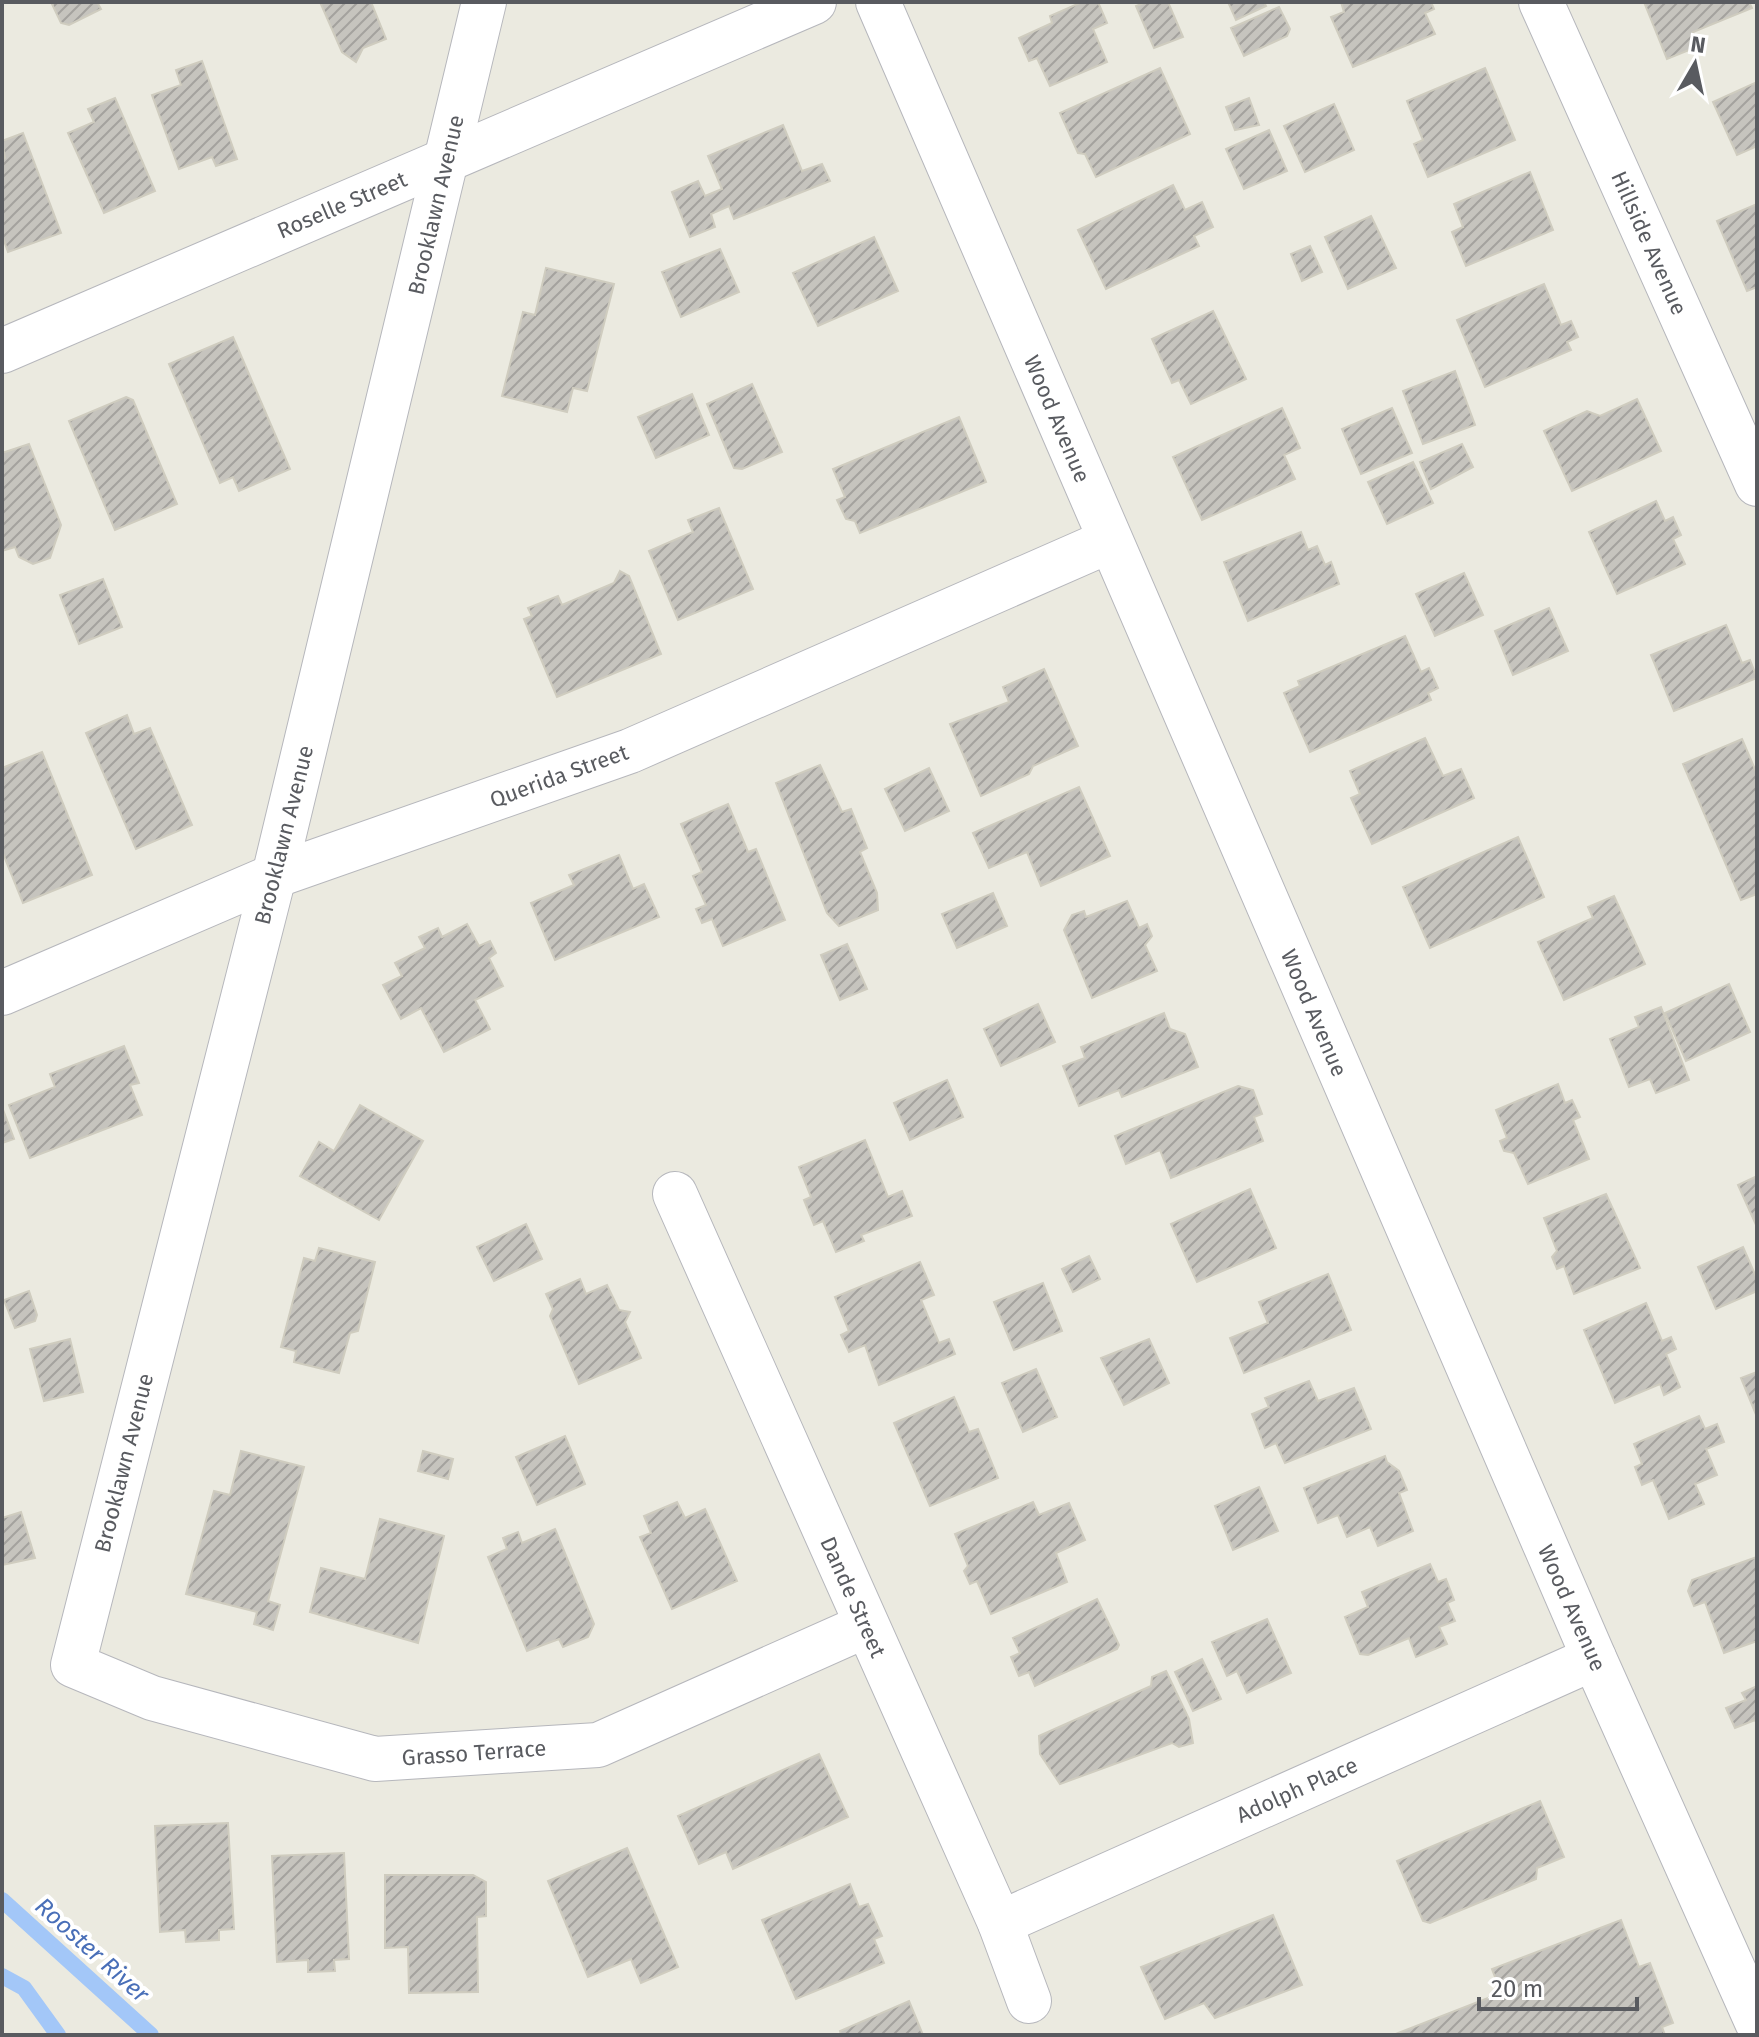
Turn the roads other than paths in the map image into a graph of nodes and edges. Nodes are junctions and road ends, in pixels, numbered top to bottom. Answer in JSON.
{"nodes":[{"id":1,"x":484,"y":2,"type":"edge"},
{"id":2,"x":814,"y":2,"type":"edge"},
{"id":3,"x":878,"y":2,"type":"edge"},
{"id":4,"x":1541,"y":2,"type":"edge"},
{"id":5,"x":447,"y":160,"type":"junction"},
{"id":6,"x":2,"y":351,"type":"edge"},
{"id":7,"x":1757,"y":484,"type":"edge"},
{"id":8,"x":1109,"y":541,"type":"junction"},
{"id":9,"x":274,"y":876,"type":"junction"},
{"id":10,"x":2,"y":993,"type":"edge"},
{"id":11,"x":675,"y":1194,"type":"dead end"},
{"id":12,"x":865,"y":1626,"type":"junction"},
{"id":13,"x":1594,"y":1658,"type":"junction"},
{"id":14,"x":73,"y":1665,"type":"joint"},
{"id":15,"x":1000,"y":1923,"type":"junction"},
{"id":16,"x":1029,"y":2001,"type":"dead end"},
{"id":17,"x":1757,"y":2022,"type":"edge"}],
"edges":[{"from":1,"to":5,"type":"street","name":"Brooklawn Avenue"},
{"from":2,"to":5,"type":"street","name":"Roselle Street"},
{"from":3,"to":8,"type":"street","name":"Wood Avenue"},
{"from":4,"to":7,"type":"street","name":"Hillside Avenue"},
{"from":5,"to":6,"type":"street","name":"Roselle Street"},
{"from":5,"to":9,"type":"street","name":"Brooklawn Avenue"},
{"from":8,"to":9,"type":"street","name":"Querida Street"},
{"from":8,"to":13,"type":"street","name":"Wood Avenue"},
{"from":9,"to":10,"type":"street","name":"Querida Street"},
{"from":9,"to":14,"type":"street","name":"Brooklawn Avenue"},
{"from":11,"to":12,"type":"street","name":"Dande Street"},
{"from":12,"to":14,"type":"street","name":"Grasso Terrace"},
{"from":12,"to":15,"type":"street","name":"Dande Street"},
{"from":13,"to":15,"type":"street","name":"Adolph Place"},
{"from":13,"to":17,"type":"street","name":"Wood Avenue"},
{"from":15,"to":16,"type":"street","name":"Dande Street"}]}
